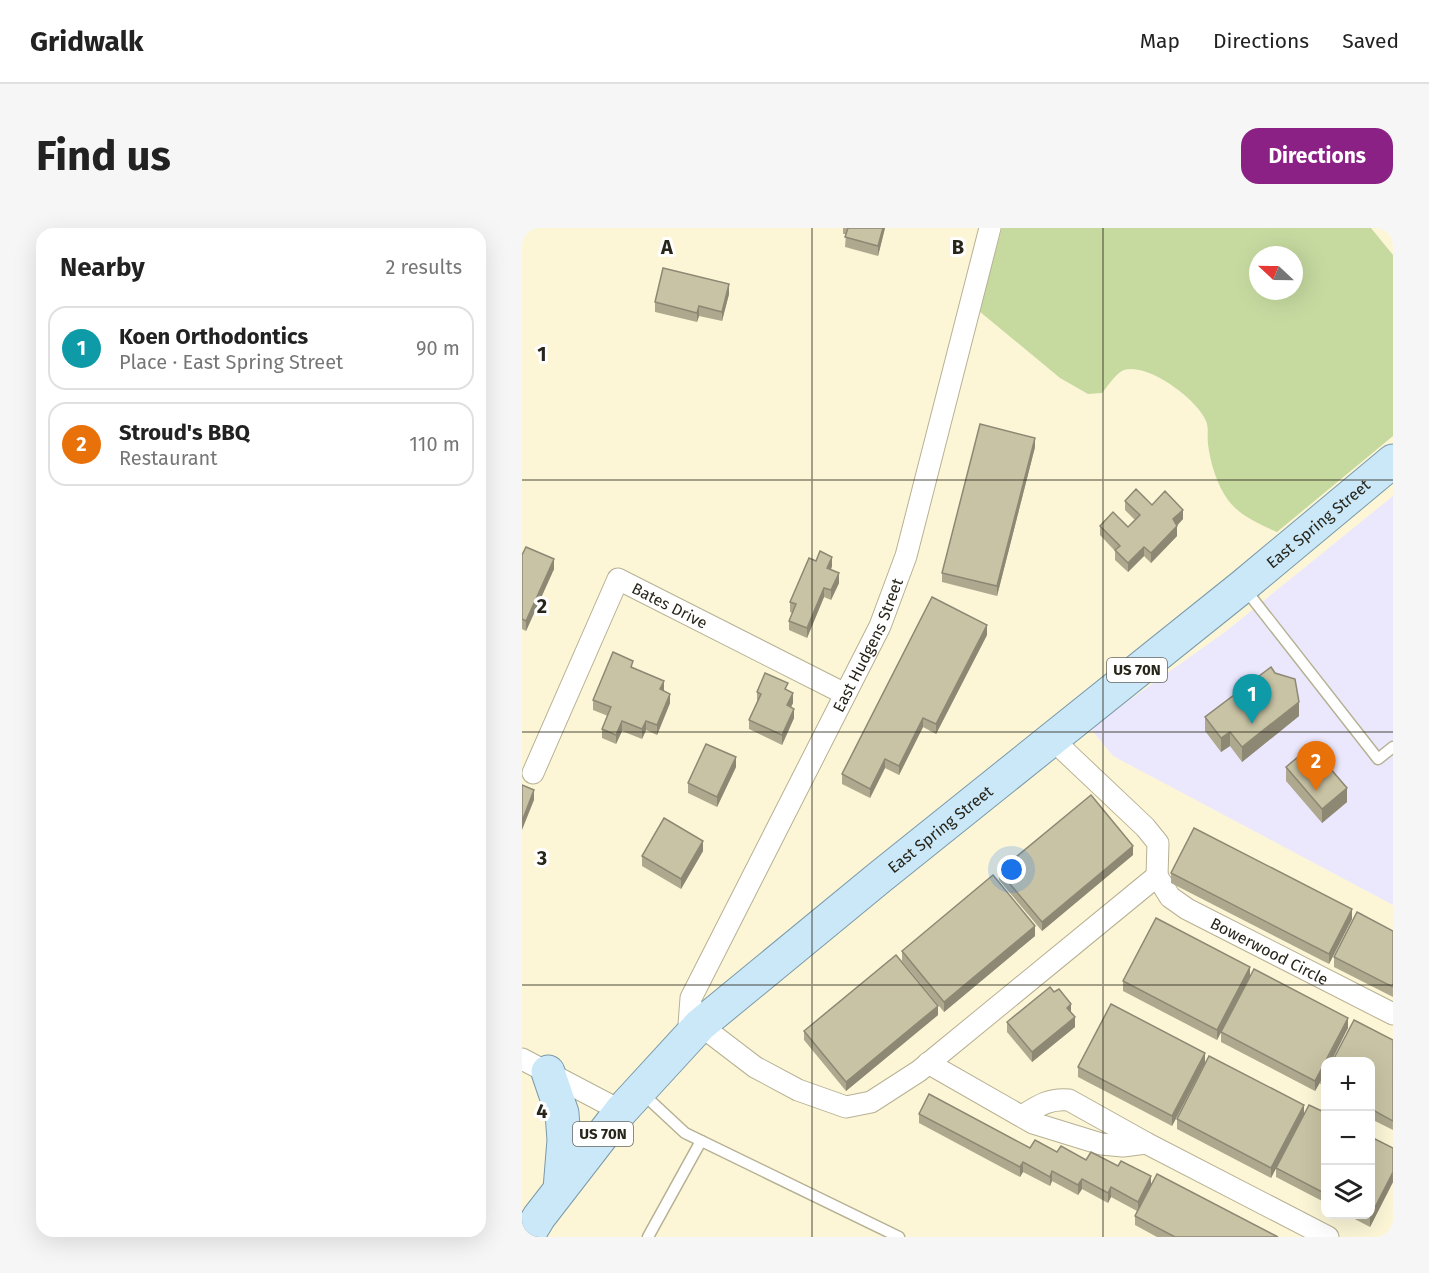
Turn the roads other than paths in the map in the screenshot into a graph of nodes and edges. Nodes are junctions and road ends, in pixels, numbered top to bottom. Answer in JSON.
{"nodes":[{"id":1,"x":990,"y":228,"type":"edge"},
{"id":2,"x":1393,"y":461,"type":"edge"},
{"id":3,"x":1243,"y":586,"type":"junction"},
{"id":4,"x":845,"y":694,"type":"junction"},
{"id":5,"x":1052,"y":739,"type":"junction"},
{"id":6,"x":1393,"y":747,"type":"edge"},
{"id":7,"x":533,"y":773,"type":"dead end"},
{"id":8,"x":1157,"y":876,"type":"junction"},
{"id":9,"x":1393,"y":1014,"type":"edge"},
{"id":10,"x":694,"y":1032,"type":"junction"},
{"id":11,"x":928,"y":1062,"type":"junction"},
{"id":12,"x":535,"y":1066,"type":"edge"},
{"id":13,"x":630,"y":1101,"type":"junction"},
{"id":14,"x":1022,"y":1116,"type":"junction"},
{"id":15,"x":701,"y":1141,"type":"junction"},
{"id":16,"x":1146,"y":1143,"type":"junction"},
{"id":17,"x":560,"y":1189,"type":"junction"},
{"id":18,"x":527,"y":1237,"type":"edge"},
{"id":19,"x":648,"y":1237,"type":"edge"},
{"id":20,"x":899,"y":1237,"type":"edge"},
{"id":21,"x":1328,"y":1237,"type":"edge"}],
"edges":[{"from":1,"to":4,"type":"street","name":"East Hudgens Street"},
{"from":2,"to":3,"type":"main road","name":"East Spring Street","number":"US 70N"},
{"from":3,"to":5,"type":"main road","name":"East Spring Street","number":"US 70N"},
{"from":3,"to":6,"type":"lane"},
{"from":4,"to":7,"type":"street","name":"Bates Drive"},
{"from":4,"to":10,"type":"street","name":"East Hudgens Street"},
{"from":5,"to":8,"type":"street"},
{"from":5,"to":10,"type":"main road","name":"East Spring Street","number":"US 70N"},
{"from":8,"to":9,"type":"street","name":"Bowerwood Circle"},
{"from":8,"to":11,"type":"street"},
{"from":10,"to":11,"type":"street"},
{"from":10,"to":13,"type":"main road","name":"East Spring Street","number":"US 70N"},
{"from":11,"to":14,"type":"street"},
{"from":12,"to":13,"type":"street"},
{"from":12,"to":17,"type":"main road"},
{"from":13,"to":15,"type":"lane"},
{"from":13,"to":17,"type":"main road","name":"East Spring Street","number":"US 70N"},
{"from":14,"to":16,"type":"street"},
{"from":14,"to":16,"type":"street"},
{"from":15,"to":19,"type":"lane"},
{"from":15,"to":20,"type":"lane"},
{"from":16,"to":21,"type":"street"},
{"from":17,"to":18,"type":"main road","name":"East Spring Street","number":"US 70N"}]}
